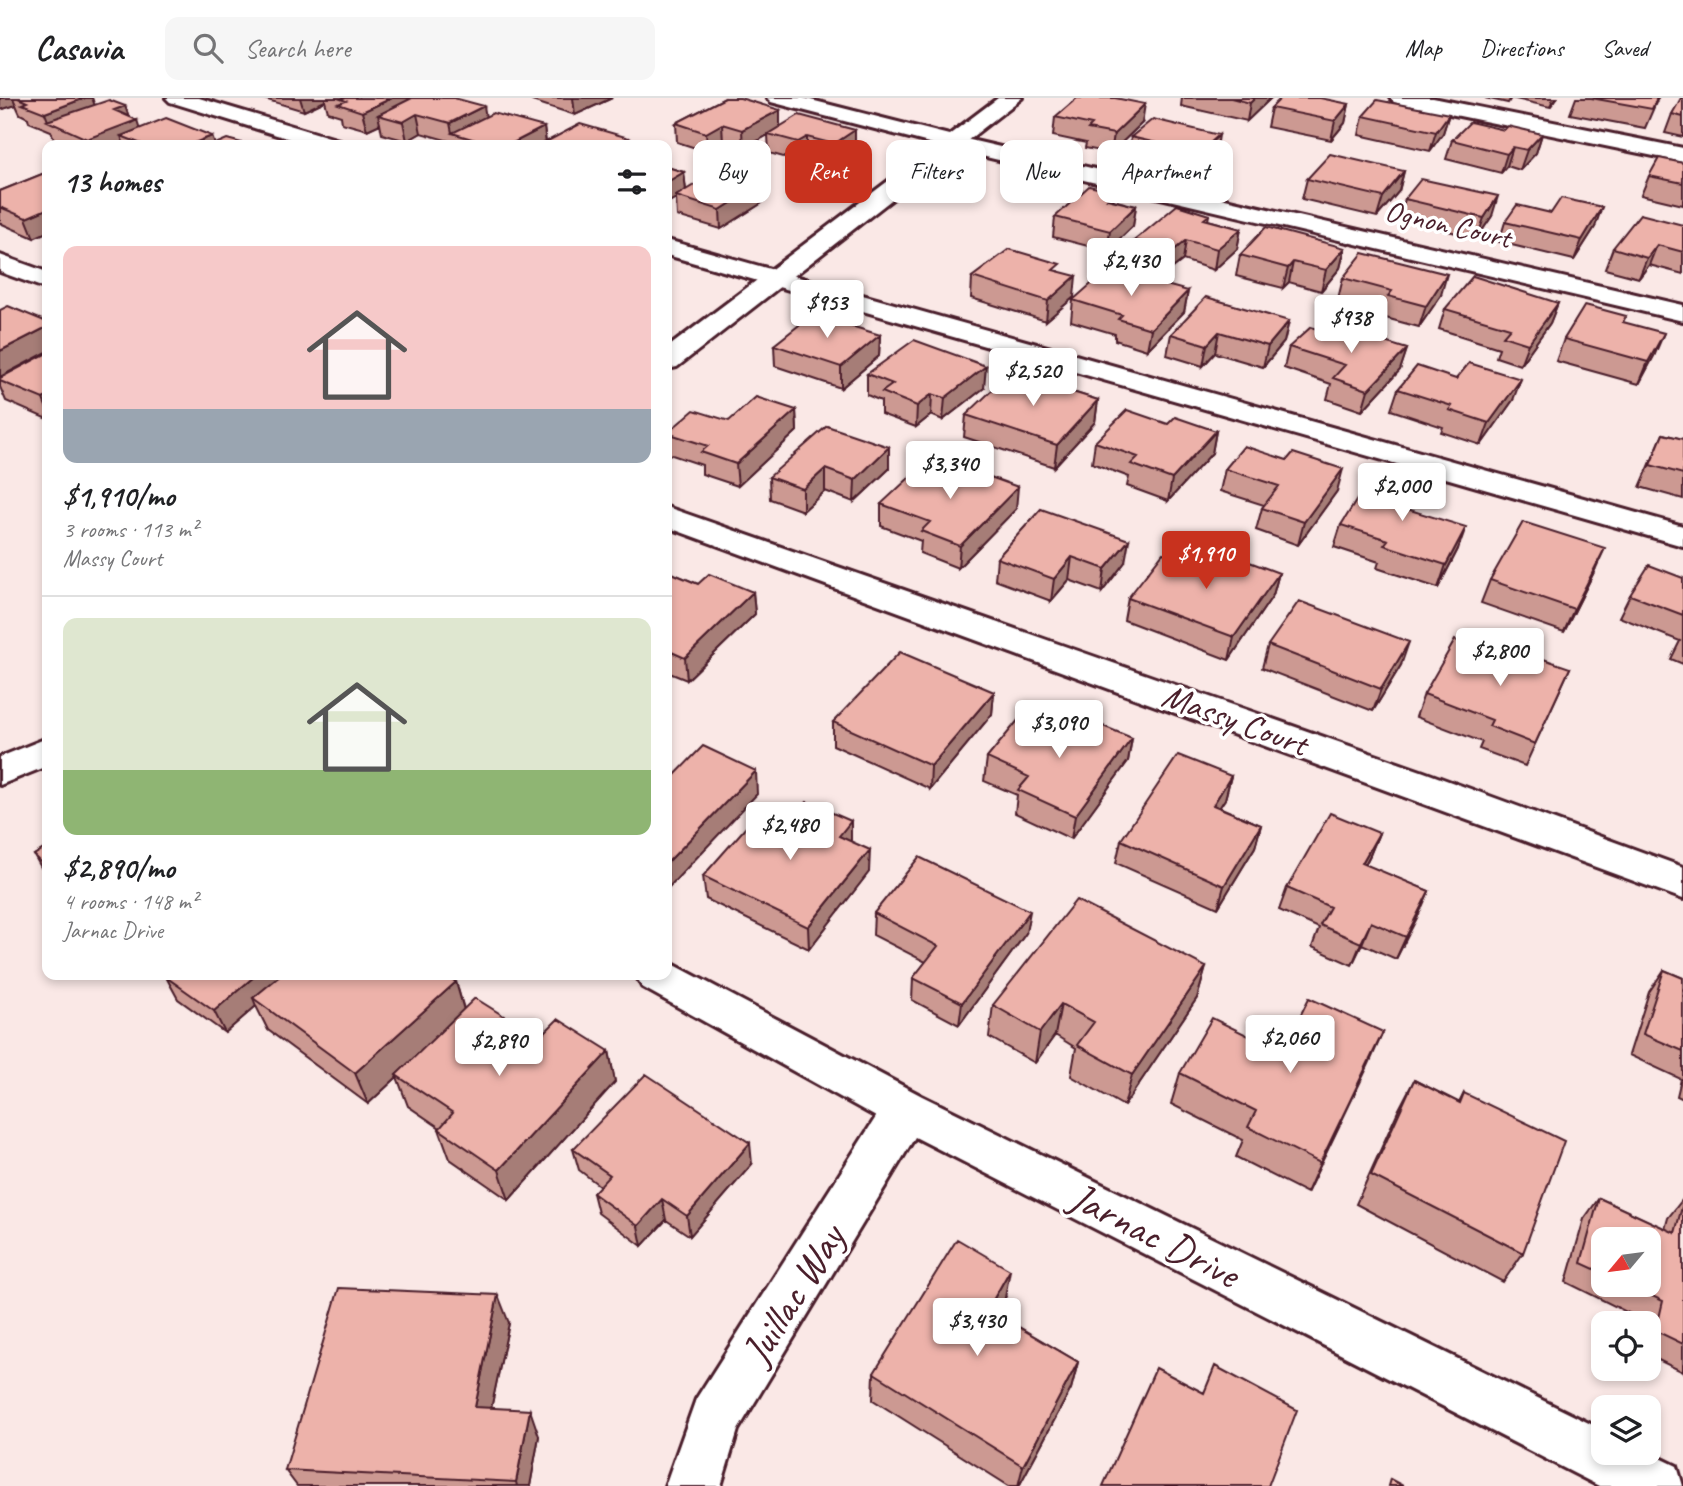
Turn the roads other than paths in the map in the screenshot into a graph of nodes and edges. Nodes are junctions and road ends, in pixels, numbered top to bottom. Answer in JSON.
{"nodes":[{"id":1,"x":177,"y":98,"type":"edge"},
{"id":2,"x":778,"y":98,"type":"edge"},
{"id":3,"x":1011,"y":98,"type":"edge"},
{"id":4,"x":1401,"y":98,"type":"edge"},
{"id":5,"x":315,"y":140,"type":"edge"},
{"id":6,"x":944,"y":140,"type":"edge"},
{"id":7,"x":955,"y":140,"type":"edge"},
{"id":8,"x":986,"y":150,"type":"edge"},
{"id":9,"x":1683,"y":155,"type":"edge"},
{"id":10,"x":886,"y":193,"type":"edge"},
{"id":11,"x":672,"y":248,"type":"edge"},
{"id":12,"x":0,"y":262,"type":"edge"},
{"id":13,"x":42,"y":279,"type":"edge"},
{"id":14,"x":775,"y":279,"type":"junction"},
{"id":15,"x":1683,"y":313,"type":"edge"},
{"id":16,"x":672,"y":357,"type":"edge"},
{"id":17,"x":672,"y":518,"type":"edge"},
{"id":18,"x":1683,"y":537,"type":"edge"},
{"id":19,"x":42,"y":753,"type":"edge"},
{"id":20,"x":0,"y":772,"type":"edge"},
{"id":21,"x":1683,"y":883,"type":"edge"},
{"id":22,"x":666,"y":980,"type":"edge"},
{"id":23,"x":906,"y":1110,"type":"junction"},
{"id":24,"x":694,"y":1486,"type":"edge"},
{"id":25,"x":1657,"y":1486,"type":"edge"}],
"edges":[{"from":1,"to":5,"type":"street"},
{"from":2,"to":6,"type":"street","name":"Ognon Court"},
{"from":3,"to":7,"type":"street"},
{"from":4,"to":9,"type":"street"},
{"from":8,"to":15,"type":"street","name":"Ognon Court"},
{"from":10,"to":14,"type":"street"},
{"from":11,"to":14,"type":"street"},
{"from":12,"to":13,"type":"street"},
{"from":14,"to":16,"type":"street"},
{"from":14,"to":18,"type":"street"},
{"from":17,"to":21,"type":"street","name":"Massy Court"},
{"from":19,"to":20,"type":"street"},
{"from":22,"to":23,"type":"street","name":"Jarnac Drive"},
{"from":23,"to":24,"type":"street","name":"Juillac Way"},
{"from":23,"to":25,"type":"street","name":"Jarnac Drive"}]}
